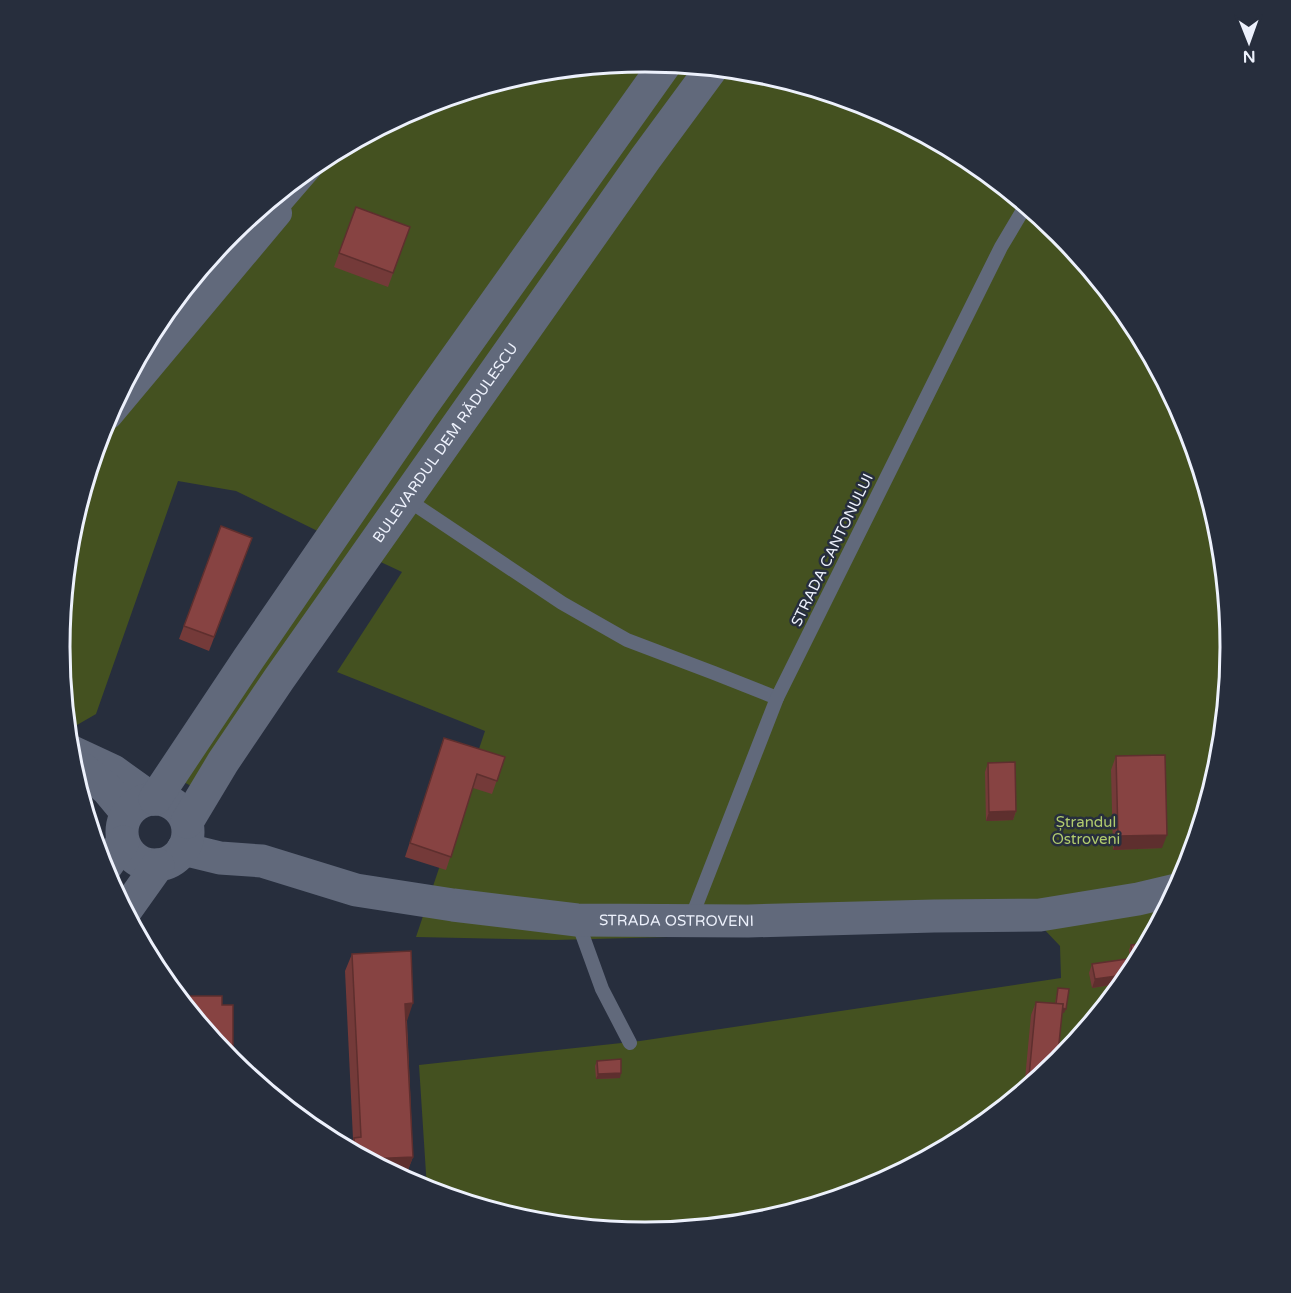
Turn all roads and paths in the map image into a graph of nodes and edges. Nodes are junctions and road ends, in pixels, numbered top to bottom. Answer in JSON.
{"nodes":[{"id":1,"x":660,"y":72,"type":"edge"},
{"id":2,"x":706,"y":75,"type":"edge"},
{"id":3,"x":302,"y":185,"type":"edge"},
{"id":4,"x":1022,"y":212,"type":"edge"},
{"id":5,"x":278,"y":213,"type":"joint"},
{"id":6,"x":133,"y":386,"type":"edge"},
{"id":7,"x":405,"y":498,"type":"junction"},
{"id":8,"x":777,"y":698,"type":"junction"},
{"id":9,"x":81,"y":756,"type":"edge"},
{"id":10,"x":84,"y":770,"type":"edge"},
{"id":11,"x":139,"y":813,"type":"junction"},
{"id":12,"x":179,"y":840,"type":"junction"},
{"id":13,"x":111,"y":858,"type":"edge"},
{"id":14,"x":1165,"y":892,"type":"edge"},
{"id":15,"x":131,"y":903,"type":"edge"},
{"id":16,"x":577,"y":920,"type":"junction"},
{"id":17,"x":690,"y":921,"type":"junction"},
{"id":18,"x":630,"y":1043,"type":"dead end"}],
"edges":[{"from":1,"to":11,"type":"main road"},
{"from":2,"to":7,"type":"main road","name":"BULEVARDUL DEM RĂDULESCU"},
{"from":3,"to":5,"type":"lane"},
{"from":4,"to":8,"type":"lane","name":"STRADA CANTONULUI"},
{"from":5,"to":6,"type":"street"},
{"from":7,"to":8,"type":"lane"},
{"from":7,"to":12,"type":"main road","name":"BULEVARDUL DEM RĂDULESCU"},
{"from":8,"to":17,"type":"lane","name":"STRADA CANTONULUI"},
{"from":9,"to":11,"type":"main road"},
{"from":10,"to":11,"type":"main road"},
{"from":11,"to":12,"type":"main road"},
{"from":11,"to":12,"type":"main road"},
{"from":11,"to":13,"type":"main road"},
{"from":12,"to":15,"type":"main road","name":"BULEVARDUL DEM RĂDULESCU"},
{"from":12,"to":16,"type":"main road","name":"STRADA OSTROVENI"},
{"from":14,"to":17,"type":"main road","name":"STRADA OSTROVENI"},
{"from":16,"to":17,"type":"main road","name":"STRADA OSTROVENI"},
{"from":16,"to":18,"type":"lane"}]}
